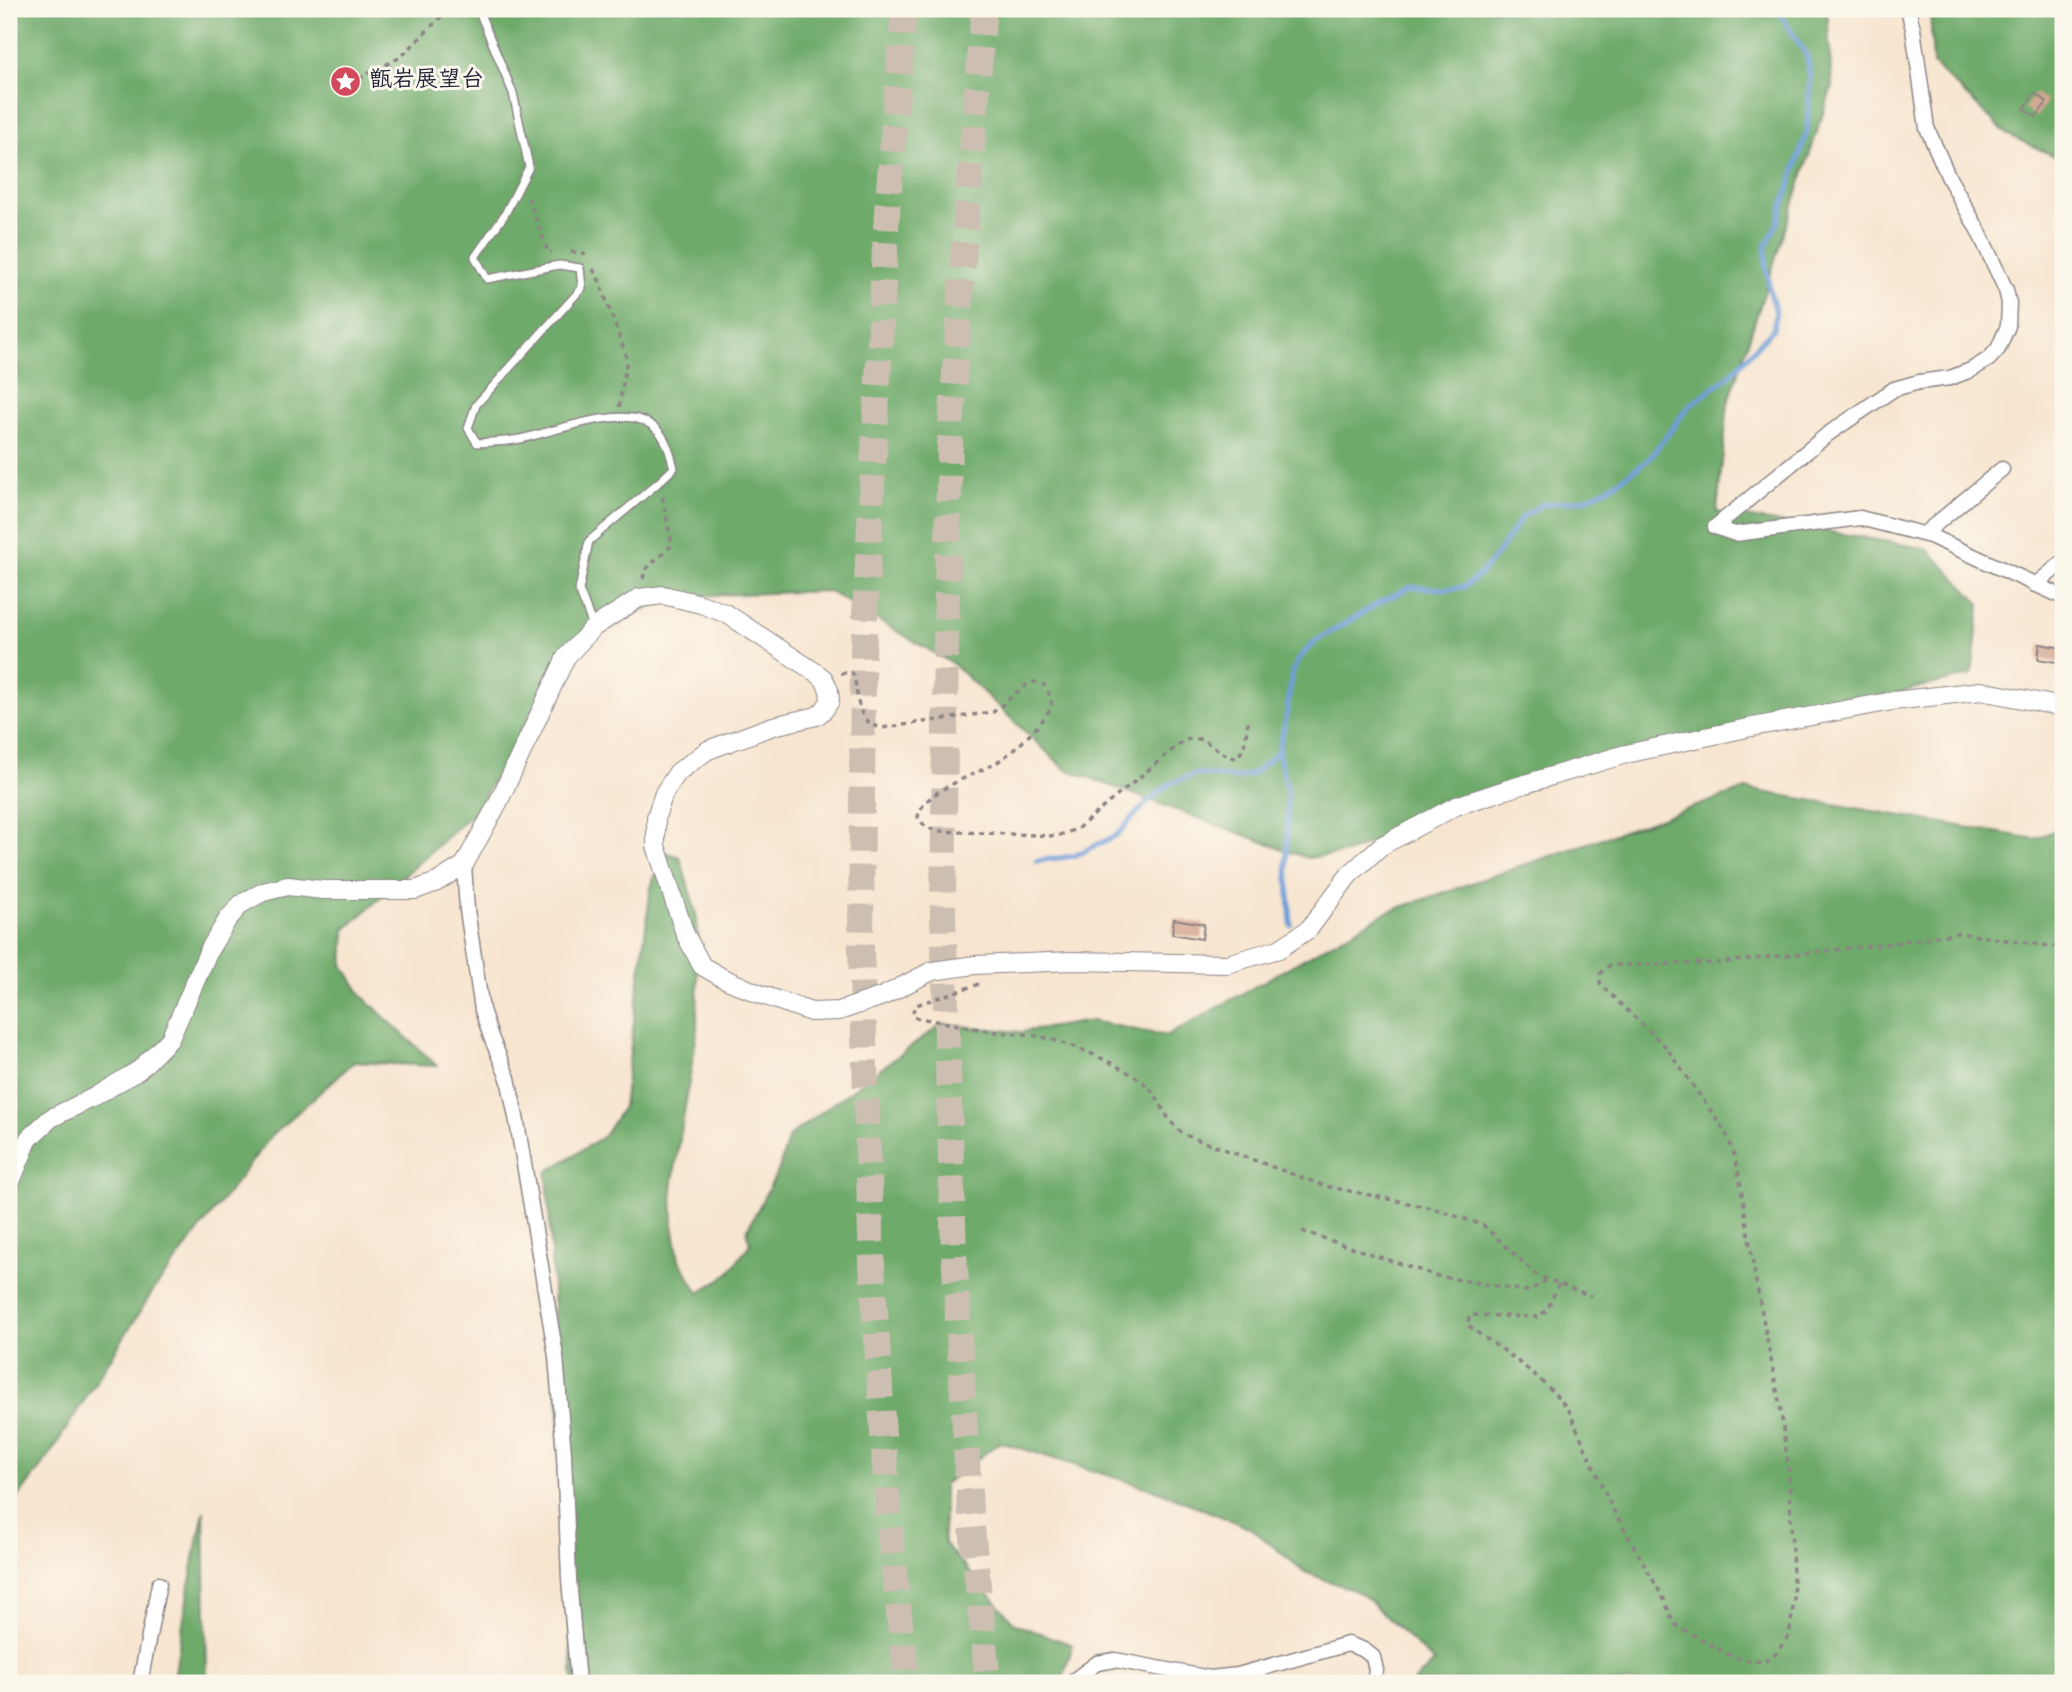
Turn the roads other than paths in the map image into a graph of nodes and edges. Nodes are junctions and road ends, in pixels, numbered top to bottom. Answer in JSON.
{"nodes":[{"id":1,"x":478,"y":9,"type":"edge"},
{"id":2,"x":1908,"y":9,"type":"edge"},
{"id":3,"x":2001,"y":469,"type":"dead end"},
{"id":4,"x":1924,"y":534,"type":"junction"},
{"id":5,"x":2063,"y":562,"type":"edge"},
{"id":6,"x":2035,"y":584,"type":"junction"},
{"id":7,"x":2063,"y":597,"type":"edge"},
{"id":8,"x":594,"y":626,"type":"junction"},
{"id":9,"x":2063,"y":707,"type":"edge"},
{"id":10,"x":464,"y":865,"type":"junction"},
{"id":11,"x":9,"y":1186,"type":"edge"},
{"id":12,"x":159,"y":1584,"type":"dead end"},
{"id":13,"x":140,"y":1683,"type":"edge"},
{"id":14,"x":578,"y":1683,"type":"edge"},
{"id":15,"x":1070,"y":1683,"type":"edge"},
{"id":16,"x":1374,"y":1683,"type":"edge"}],
"edges":[{"from":1,"to":8,"type":"lane"},
{"from":2,"to":4,"type":"street"},
{"from":3,"to":4,"type":"street"},
{"from":4,"to":6,"type":"street"},
{"from":5,"to":6,"type":"street"},
{"from":6,"to":7,"type":"street"},
{"from":8,"to":9,"type":"street"},
{"from":8,"to":10,"type":"street"},
{"from":10,"to":11,"type":"street"},
{"from":10,"to":14,"type":"street"},
{"from":12,"to":13,"type":"street"},
{"from":15,"to":16,"type":"street"}]}
